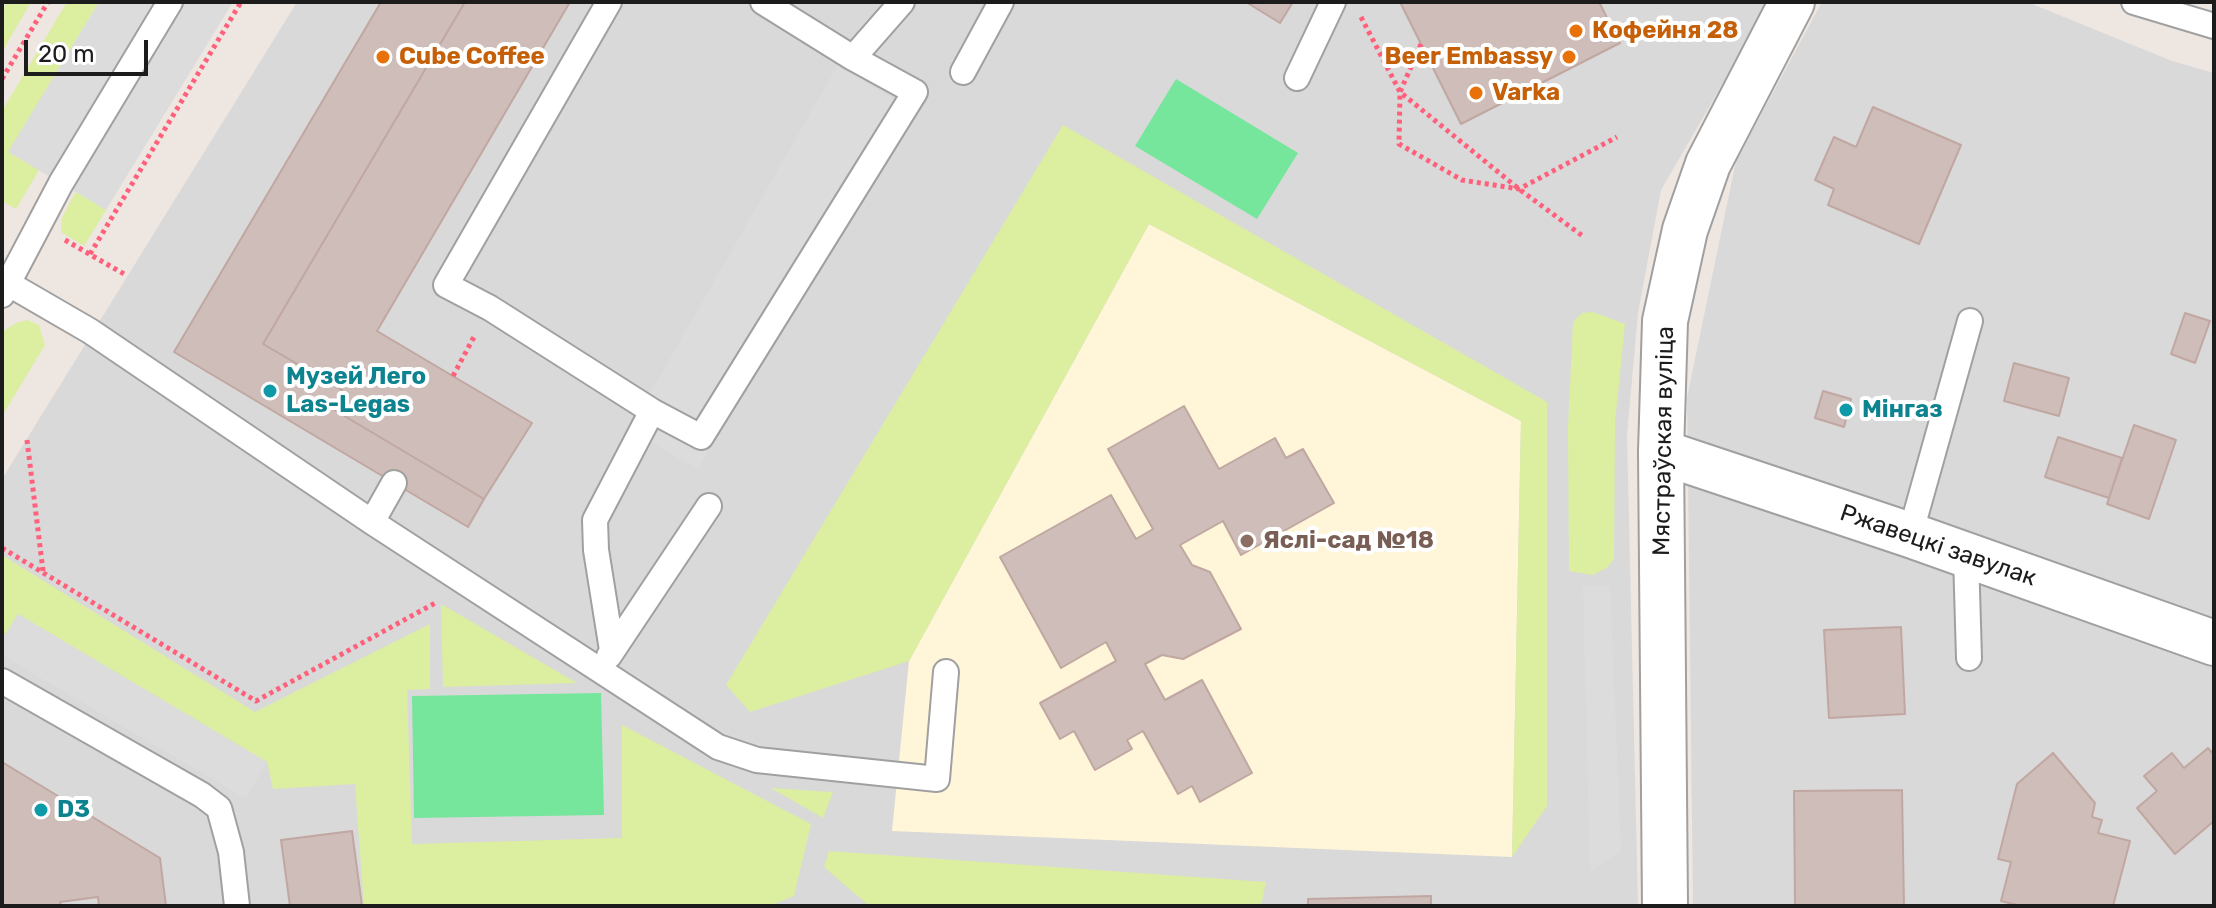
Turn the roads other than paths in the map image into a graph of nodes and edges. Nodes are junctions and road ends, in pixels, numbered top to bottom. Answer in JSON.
{"nodes":[{"id":1,"x":170,"y":2,"type":"edge"},
{"id":2,"x":609,"y":2,"type":"edge"},
{"id":3,"x":763,"y":2,"type":"edge"},
{"id":4,"x":902,"y":2,"type":"edge"},
{"id":5,"x":1001,"y":2,"type":"edge"},
{"id":6,"x":1333,"y":2,"type":"edge"},
{"id":7,"x":2134,"y":2,"type":"edge"},
{"id":8,"x":1788,"y":3,"type":"edge"},
{"id":9,"x":2214,"y":26,"type":"edge"},
{"id":10,"x":853,"y":58,"type":"junction"},
{"id":11,"x":963,"y":72,"type":"dead end"},
{"id":12,"x":1297,"y":78,"type":"dead end"},
{"id":13,"x":4,"y":287,"type":"edge"},
{"id":14,"x":1970,"y":321,"type":"dead end"},
{"id":15,"x":652,"y":411,"type":"junction"},
{"id":16,"x":1661,"y":452,"type":"junction"},
{"id":17,"x":394,"y":483,"type":"dead end"},
{"id":18,"x":709,"y":506,"type":"dead end"},
{"id":19,"x":372,"y":522,"type":"junction"},
{"id":20,"x":1910,"y":535,"type":"junction"},
{"id":21,"x":1966,"y":556,"type":"junction"},
{"id":22,"x":2214,"y":643,"type":"edge"},
{"id":23,"x":1969,"y":658,"type":"dead end"},
{"id":24,"x":606,"y":661,"type":"junction"},
{"id":25,"x":946,"y":672,"type":"dead end"},
{"id":26,"x":2,"y":681,"type":"edge"},
{"id":27,"x":237,"y":906,"type":"edge"},
{"id":28,"x":1665,"y":906,"type":"edge"}],
"edges":[{"from":1,"to":13,"type":"lane"},
{"from":2,"to":15,"type":"lane"},
{"from":3,"to":10,"type":"lane"},
{"from":4,"to":10,"type":"lane"},
{"from":5,"to":11,"type":"lane"},
{"from":6,"to":12,"type":"lane"},
{"from":7,"to":9,"type":"lane"},
{"from":8,"to":16,"type":"street","name":"Мястраўская вуліца"},
{"from":10,"to":15,"type":"lane"},
{"from":13,"to":19,"type":"lane"},
{"from":14,"to":20,"type":"lane"},
{"from":15,"to":24,"type":"lane"},
{"from":16,"to":20,"type":"street","name":"Ржавецкі завулак"},
{"from":16,"to":28,"type":"street","name":"Мястраўская вуліца"},
{"from":17,"to":19,"type":"lane"},
{"from":18,"to":24,"type":"lane"},
{"from":19,"to":24,"type":"lane"},
{"from":20,"to":21,"type":"street","name":"Ржавецкі завулак"},
{"from":21,"to":22,"type":"street","name":"Ржавецкі завулак"},
{"from":21,"to":23,"type":"lane"},
{"from":24,"to":25,"type":"lane"},
{"from":26,"to":27,"type":"lane"}]}
